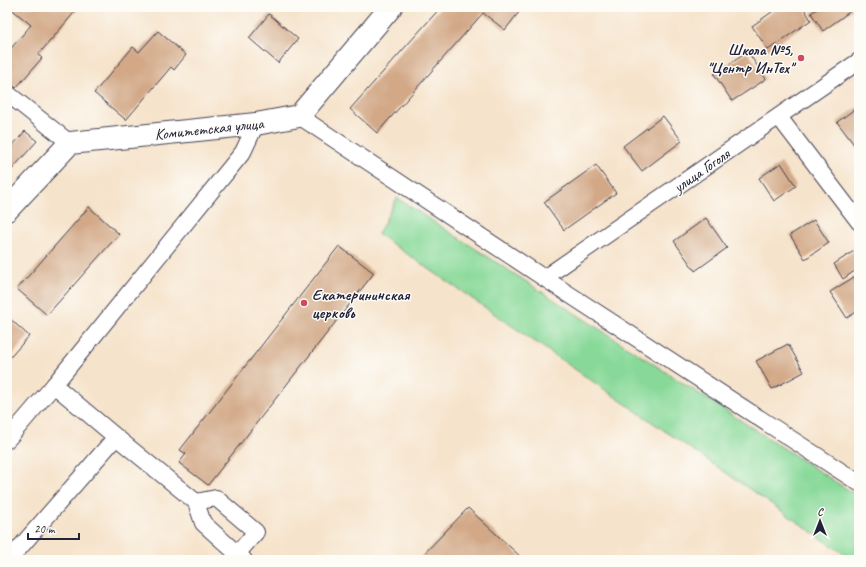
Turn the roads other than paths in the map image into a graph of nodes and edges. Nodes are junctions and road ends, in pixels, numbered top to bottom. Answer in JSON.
{"nodes":[{"id":1,"x":391,"y":7,"type":"edge"},
{"id":2,"x":859,"y":61,"type":"edge"},
{"id":3,"x":7,"y":93,"type":"edge"},
{"id":4,"x":299,"y":116,"type":"junction"},
{"id":5,"x":779,"y":116,"type":"junction"},
{"id":6,"x":256,"y":124,"type":"junction"},
{"id":7,"x":70,"y":143,"type":"junction"},
{"id":8,"x":7,"y":210,"type":"edge"},
{"id":9,"x":859,"y":222,"type":"edge"},
{"id":10,"x":544,"y":278,"type":"junction"},
{"id":11,"x":54,"y":385,"type":"junction"},
{"id":12,"x":116,"y":437,"type":"junction"},
{"id":13,"x":7,"y":440,"type":"edge"},
{"id":14,"x":859,"y":483,"type":"edge"},
{"id":15,"x":196,"y":502,"type":"junction"},
{"id":16,"x":240,"y":557,"type":"edge"},
{"id":17,"x":9,"y":560,"type":"edge"}],
"edges":[{"from":1,"to":4,"type":"street"},
{"from":2,"to":5,"type":"street","name":"улица Гоголя"},
{"from":3,"to":7,"type":"street"},
{"from":4,"to":6,"type":"street","name":"Комитетская улица"},
{"from":4,"to":10,"type":"street"},
{"from":5,"to":9,"type":"street"},
{"from":5,"to":10,"type":"street","name":"улица Гоголя"},
{"from":6,"to":7,"type":"street","name":"Комитетская улица"},
{"from":6,"to":11,"type":"street"},
{"from":7,"to":8,"type":"street"},
{"from":10,"to":14,"type":"street"},
{"from":11,"to":12,"type":"street"},
{"from":11,"to":13,"type":"street"},
{"from":12,"to":15,"type":"street"},
{"from":12,"to":17,"type":"street"},
{"from":15,"to":16,"type":"street"},
{"from":15,"to":16,"type":"street"}]}
